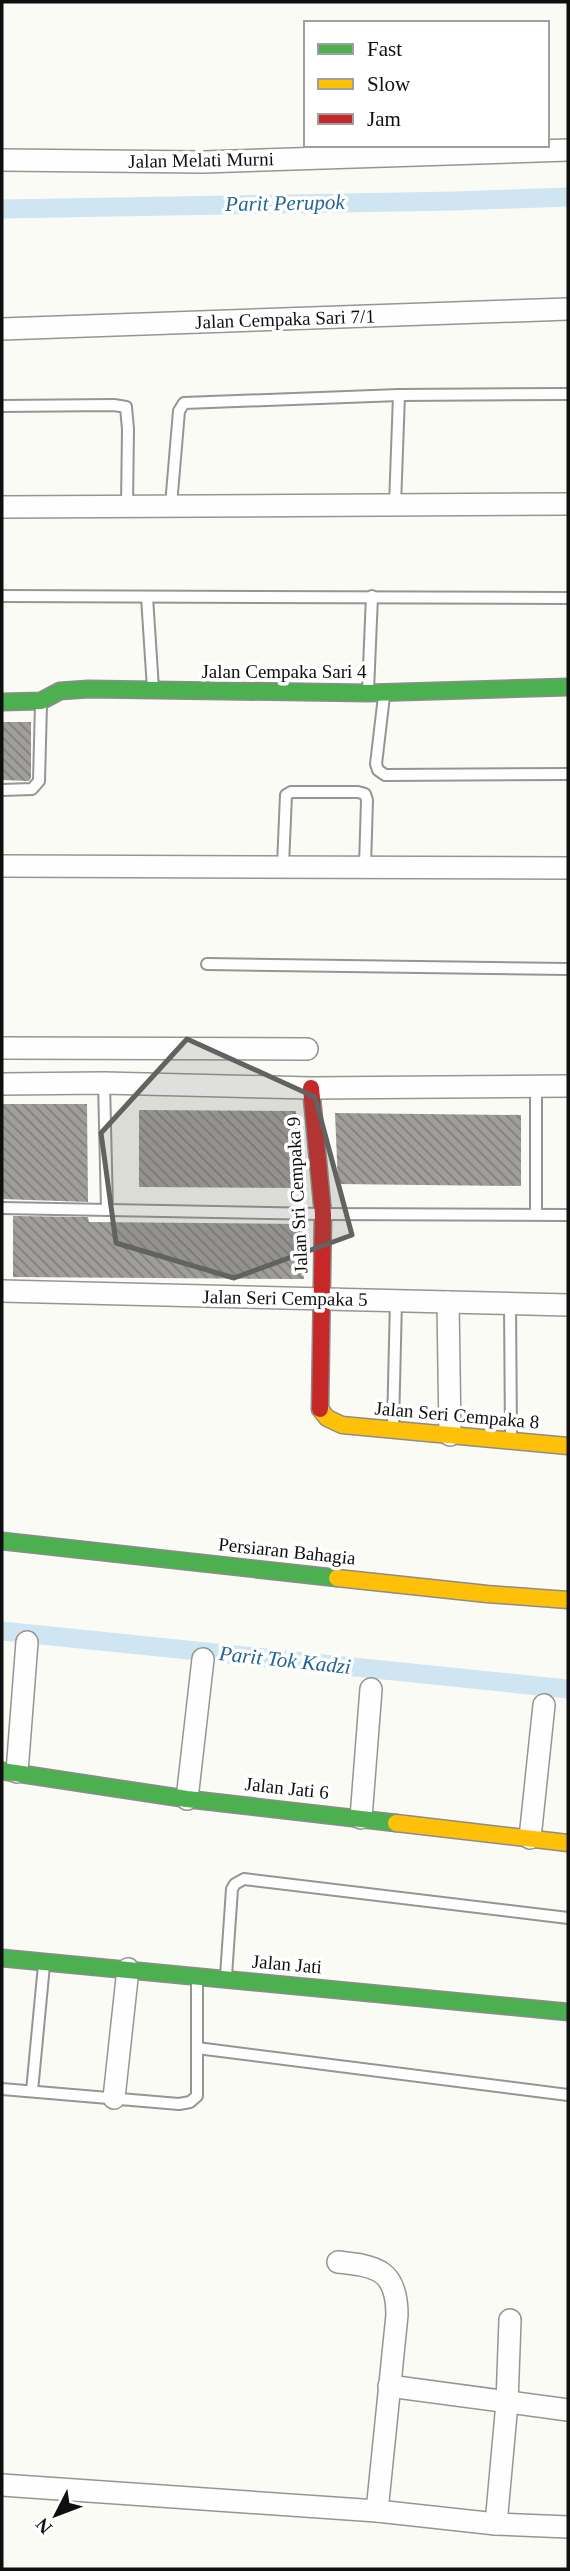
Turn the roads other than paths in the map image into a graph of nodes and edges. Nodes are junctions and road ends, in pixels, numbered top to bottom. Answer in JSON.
{"nodes":[{"id":1,"x":568,"y":150,"type":"edge"},
{"id":2,"x":2,"y":160,"type":"edge"},
{"id":3,"x":568,"y":309,"type":"edge"},
{"id":4,"x":2,"y":329,"type":"edge"},
{"id":5,"x":568,"y":394,"type":"edge"},
{"id":6,"x":399,"y":395,"type":"junction"},
{"id":7,"x":2,"y":406,"type":"edge"},
{"id":8,"x":568,"y":504,"type":"edge"},
{"id":9,"x":127,"y":505,"type":"junction"},
{"id":10,"x":171,"y":505,"type":"junction"},
{"id":11,"x":395,"y":505,"type":"junction"},
{"id":12,"x":2,"y":507,"type":"edge"},
{"id":13,"x":2,"y":596,"type":"edge"},
{"id":14,"x":372,"y":596,"type":"junction"},
{"id":15,"x":147,"y":597,"type":"junction"},
{"id":16,"x":568,"y":598,"type":"edge"},
{"id":17,"x":564,"y":687,"type":"edge"},
{"id":18,"x":153,"y":692,"type":"junction"},
{"id":19,"x":376,"y":693,"type":"junction"},
{"id":20,"x":41,"y":701,"type":"junction"},
{"id":21,"x":2,"y":702,"type":"edge"},
{"id":22,"x":568,"y":774,"type":"edge"},
{"id":23,"x":2,"y":790,"type":"edge"},
{"id":24,"x":2,"y":866,"type":"edge"},
{"id":25,"x":283,"y":866,"type":"junction"},
{"id":26,"x":365,"y":866,"type":"junction"},
{"id":27,"x":568,"y":867,"type":"edge"},
{"id":28,"x":207,"y":964,"type":"dead end"},
{"id":29,"x":568,"y":970,"type":"edge"},
{"id":30,"x":2,"y":1048,"type":"edge"},
{"id":31,"x":307,"y":1049,"type":"dead end"},
{"id":32,"x":104,"y":1083,"type":"junction"},
{"id":33,"x":2,"y":1084,"type":"edge"},
{"id":34,"x":536,"y":1086,"type":"junction"},
{"id":35,"x":568,"y":1086,"type":"edge"},
{"id":36,"x":311,"y":1088,"type":"junction"},
{"id":37,"x":2,"y":1208,"type":"edge"},
{"id":38,"x":107,"y":1209,"type":"junction"},
{"id":39,"x":323,"y":1214,"type":"junction"},
{"id":40,"x":536,"y":1214,"type":"junction"},
{"id":41,"x":568,"y":1215,"type":"edge"},
{"id":42,"x":2,"y":1291,"type":"edge"},
{"id":43,"x":323,"y":1299,"type":"junction"},
{"id":44,"x":396,"y":1300,"type":"junction"},
{"id":45,"x":448,"y":1302,"type":"junction"},
{"id":46,"x":510,"y":1303,"type":"junction"},
{"id":47,"x":568,"y":1305,"type":"edge"},
{"id":48,"x":342,"y":1425,"type":"joint"},
{"id":49,"x":393,"y":1430,"type":"junction"},
{"id":50,"x":450,"y":1435,"type":"junction"},
{"id":51,"x":511,"y":1441,"type":"junction"},
{"id":52,"x":568,"y":1446,"type":"edge"},
{"id":53,"x":2,"y":1541,"type":"edge"},
{"id":54,"x":568,"y":1600,"type":"edge"},
{"id":55,"x":27,"y":1642,"type":"dead end"},
{"id":56,"x":204,"y":1659,"type":"dead end"},
{"id":57,"x":371,"y":1689,"type":"dead end"},
{"id":58,"x":544,"y":1705,"type":"dead end"},
{"id":59,"x":9,"y":1772,"type":"edge"},
{"id":60,"x":187,"y":1799,"type":"junction"},
{"id":61,"x":361,"y":1818,"type":"junction"},
{"id":62,"x":530,"y":1838,"type":"junction"},
{"id":63,"x":568,"y":1843,"type":"edge"},
{"id":64,"x":568,"y":1918,"type":"edge"},
{"id":65,"x":2,"y":1958,"type":"edge"},
{"id":66,"x":45,"y":1961,"type":"junction"},
{"id":67,"x":128,"y":1969,"type":"junction"},
{"id":68,"x":197,"y":1977,"type":"junction"},
{"id":69,"x":226,"y":1979,"type":"junction"},
{"id":70,"x":568,"y":2012,"type":"edge"},
{"id":71,"x":197,"y":2048,"type":"junction"},
{"id":72,"x":2,"y":2089,"type":"edge"},
{"id":73,"x":32,"y":2091,"type":"junction"},
{"id":74,"x":568,"y":2095,"type":"edge"},
{"id":75,"x":114,"y":2098,"type":"junction"},
{"id":76,"x":338,"y":2262,"type":"dead end"},
{"id":77,"x":510,"y":2320,"type":"dead end"},
{"id":78,"x":389,"y":2386,"type":"junction"},
{"id":79,"x":507,"y":2403,"type":"junction"},
{"id":80,"x":568,"y":2410,"type":"edge"},
{"id":81,"x":2,"y":2485,"type":"edge"},
{"id":82,"x":377,"y":2511,"type":"junction"},
{"id":83,"x":496,"y":2524,"type":"junction"},
{"id":84,"x":568,"y":2527,"type":"edge"}],
"edges":[{"from":1,"to":2,"type":"street","name":"Jalan Melati Murni"},
{"from":3,"to":4,"type":"street","name":"Jalan Cempaka Sari 7/1"},
{"from":5,"to":6,"type":"lane"},
{"from":6,"to":10,"type":"lane"},
{"from":6,"to":11,"type":"lane"},
{"from":7,"to":9,"type":"lane"},
{"from":8,"to":11,"type":"street"},
{"from":9,"to":10,"type":"street"},
{"from":9,"to":12,"type":"street"},
{"from":10,"to":11,"type":"street"},
{"from":13,"to":15,"type":"lane"},
{"from":14,"to":15,"type":"lane"},
{"from":14,"to":16,"type":"lane"},
{"from":14,"to":19,"type":"lane"},
{"from":15,"to":18,"type":"lane"},
{"from":17,"to":19,"type":"street","name":"Jalan Cempaka Sari 4"},
{"from":18,"to":19,"type":"street","name":"Jalan Cempaka Sari 4"},
{"from":18,"to":20,"type":"street","name":"Jalan Cempaka Sari 4"},
{"from":19,"to":22,"type":"lane"},
{"from":20,"to":21,"type":"street","name":"Jalan Cempaka Sari 4"},
{"from":20,"to":23,"type":"lane"},
{"from":24,"to":25,"type":"street"},
{"from":25,"to":26,"type":"street"},
{"from":25,"to":26,"type":"lane"},
{"from":26,"to":27,"type":"street"},
{"from":28,"to":29,"type":"lane"},
{"from":30,"to":31,"type":"street"},
{"from":32,"to":33,"type":"street"},
{"from":32,"to":36,"type":"street"},
{"from":32,"to":38,"type":"lane"},
{"from":34,"to":35,"type":"street"},
{"from":34,"to":36,"type":"street"},
{"from":34,"to":40,"type":"lane"},
{"from":36,"to":39,"type":"street","name":"Jalan Sri Cempaka 9"},
{"from":37,"to":38,"type":"lane"},
{"from":38,"to":39,"type":"lane"},
{"from":39,"to":40,"type":"lane"},
{"from":39,"to":43,"type":"street","name":"Jalan Sri Cempaka 9"},
{"from":40,"to":41,"type":"lane"},
{"from":42,"to":43,"type":"street","name":"Jalan Seri Cempaka 5"},
{"from":43,"to":44,"type":"street","name":"Jalan Seri Cempaka 5"},
{"from":43,"to":48,"type":"street","name":"Jalan Sri Cempaka 9"},
{"from":44,"to":45,"type":"street","name":"Jalan Seri Cempaka 5"},
{"from":44,"to":49,"type":"lane"},
{"from":45,"to":46,"type":"street","name":"Jalan Seri Cempaka 5"},
{"from":45,"to":50,"type":"street"},
{"from":46,"to":47,"type":"street","name":"Jalan Seri Cempaka 5"},
{"from":46,"to":51,"type":"lane"},
{"from":48,"to":49,"type":"street","name":"Jalan Seri Cempaka 8"},
{"from":49,"to":50,"type":"street","name":"Jalan Seri Cempaka 8"},
{"from":50,"to":51,"type":"street","name":"Jalan Seri Cempaka 8"},
{"from":51,"to":52,"type":"street","name":"Jalan Seri Cempaka 8"},
{"from":53,"to":54,"type":"street","name":"Persiaran Bahagia"},
{"from":55,"to":59,"type":"street"},
{"from":56,"to":60,"type":"street"},
{"from":57,"to":61,"type":"street"},
{"from":58,"to":62,"type":"street"},
{"from":59,"to":60,"type":"street","name":"Jalan Jati 6"},
{"from":60,"to":61,"type":"street","name":"Jalan Jati 6"},
{"from":61,"to":62,"type":"street","name":"Jalan Jati 6"},
{"from":62,"to":63,"type":"street","name":"Jalan Jati 6"},
{"from":64,"to":69,"type":"lane"},
{"from":65,"to":66,"type":"street","name":"Jalan Jati"},
{"from":66,"to":67,"type":"street","name":"Jalan Jati"},
{"from":66,"to":73,"type":"lane"},
{"from":67,"to":68,"type":"street","name":"Jalan Jati"},
{"from":67,"to":75,"type":"street"},
{"from":68,"to":69,"type":"street","name":"Jalan Jati"},
{"from":68,"to":71,"type":"lane"},
{"from":69,"to":70,"type":"street","name":"Jalan Jati"},
{"from":71,"to":74,"type":"lane"},
{"from":71,"to":75,"type":"lane"},
{"from":72,"to":73,"type":"lane"},
{"from":73,"to":75,"type":"lane"},
{"from":76,"to":78,"type":"street"},
{"from":77,"to":79,"type":"street"},
{"from":78,"to":79,"type":"street"},
{"from":78,"to":82,"type":"street"},
{"from":79,"to":80,"type":"street"},
{"from":79,"to":83,"type":"street"},
{"from":81,"to":82,"type":"street"},
{"from":82,"to":83,"type":"street"},
{"from":83,"to":84,"type":"street"}]}
